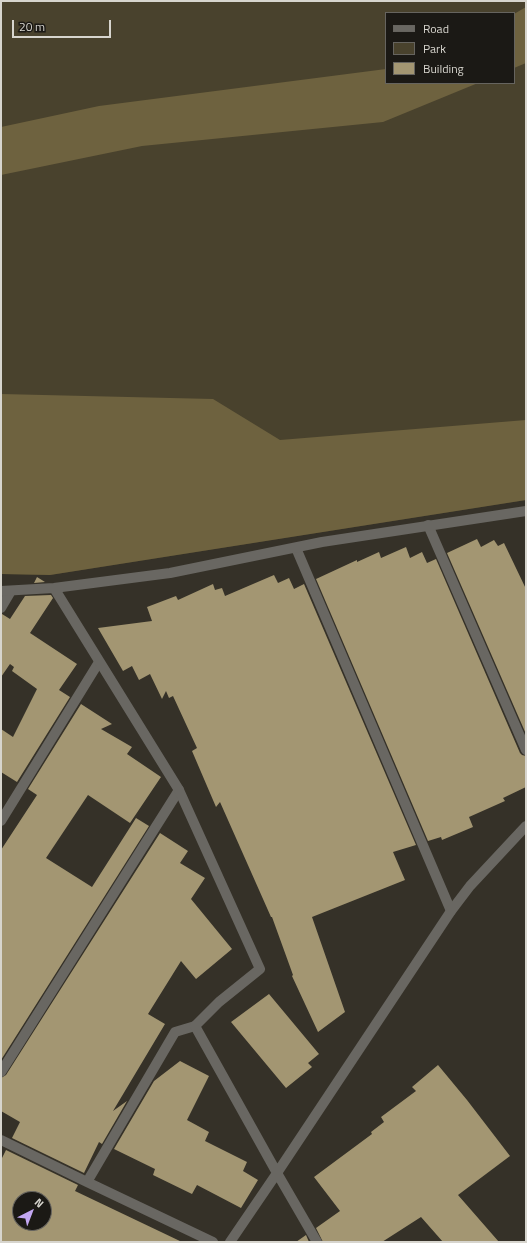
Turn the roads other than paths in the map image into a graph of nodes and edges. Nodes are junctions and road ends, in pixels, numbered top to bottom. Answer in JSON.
{"nodes":[{"id":1,"x":526,"y":511,"type":"edge"},
{"id":2,"x":428,"y":526,"type":"junction"},
{"id":3,"x":296,"y":548,"type":"junction"},
{"id":4,"x":54,"y":588,"type":"junction"},
{"id":5,"x":6,"y":591,"type":"edge"},
{"id":6,"x":1,"y":608,"type":"edge"},
{"id":7,"x":99,"y":662,"type":"junction"},
{"id":8,"x":526,"y":750,"type":"edge"},
{"id":9,"x":179,"y":790,"type":"junction"},
{"id":10,"x":1,"y":821,"type":"edge"},
{"id":11,"x":526,"y":826,"type":"edge"},
{"id":12,"x":451,"y":911,"type":"junction"},
{"id":13,"x":196,"y":1026,"type":"junction"},
{"id":14,"x":1,"y":1072,"type":"edge"},
{"id":15,"x":1,"y":1140,"type":"edge"},
{"id":16,"x":277,"y":1173,"type":"junction"},
{"id":17,"x":87,"y":1182,"type":"junction"},
{"id":18,"x":213,"y":1242,"type":"edge"},
{"id":19,"x":230,"y":1242,"type":"edge"},
{"id":20,"x":317,"y":1242,"type":"edge"}],
"edges":[{"from":1,"to":2,"type":"street"},
{"from":2,"to":3,"type":"street"},
{"from":2,"to":8,"type":"street"},
{"from":3,"to":4,"type":"street"},
{"from":3,"to":12,"type":"street"},
{"from":4,"to":5,"type":"street"},
{"from":4,"to":7,"type":"street"},
{"from":5,"to":6,"type":"street"},
{"from":7,"to":9,"type":"street"},
{"from":7,"to":10,"type":"street"},
{"from":9,"to":13,"type":"street"},
{"from":9,"to":14,"type":"street"},
{"from":11,"to":12,"type":"street"},
{"from":12,"to":16,"type":"street"},
{"from":13,"to":16,"type":"street"},
{"from":13,"to":17,"type":"street"},
{"from":15,"to":17,"type":"street"},
{"from":16,"to":19,"type":"street"},
{"from":16,"to":20,"type":"street"},
{"from":17,"to":18,"type":"street"}]}
